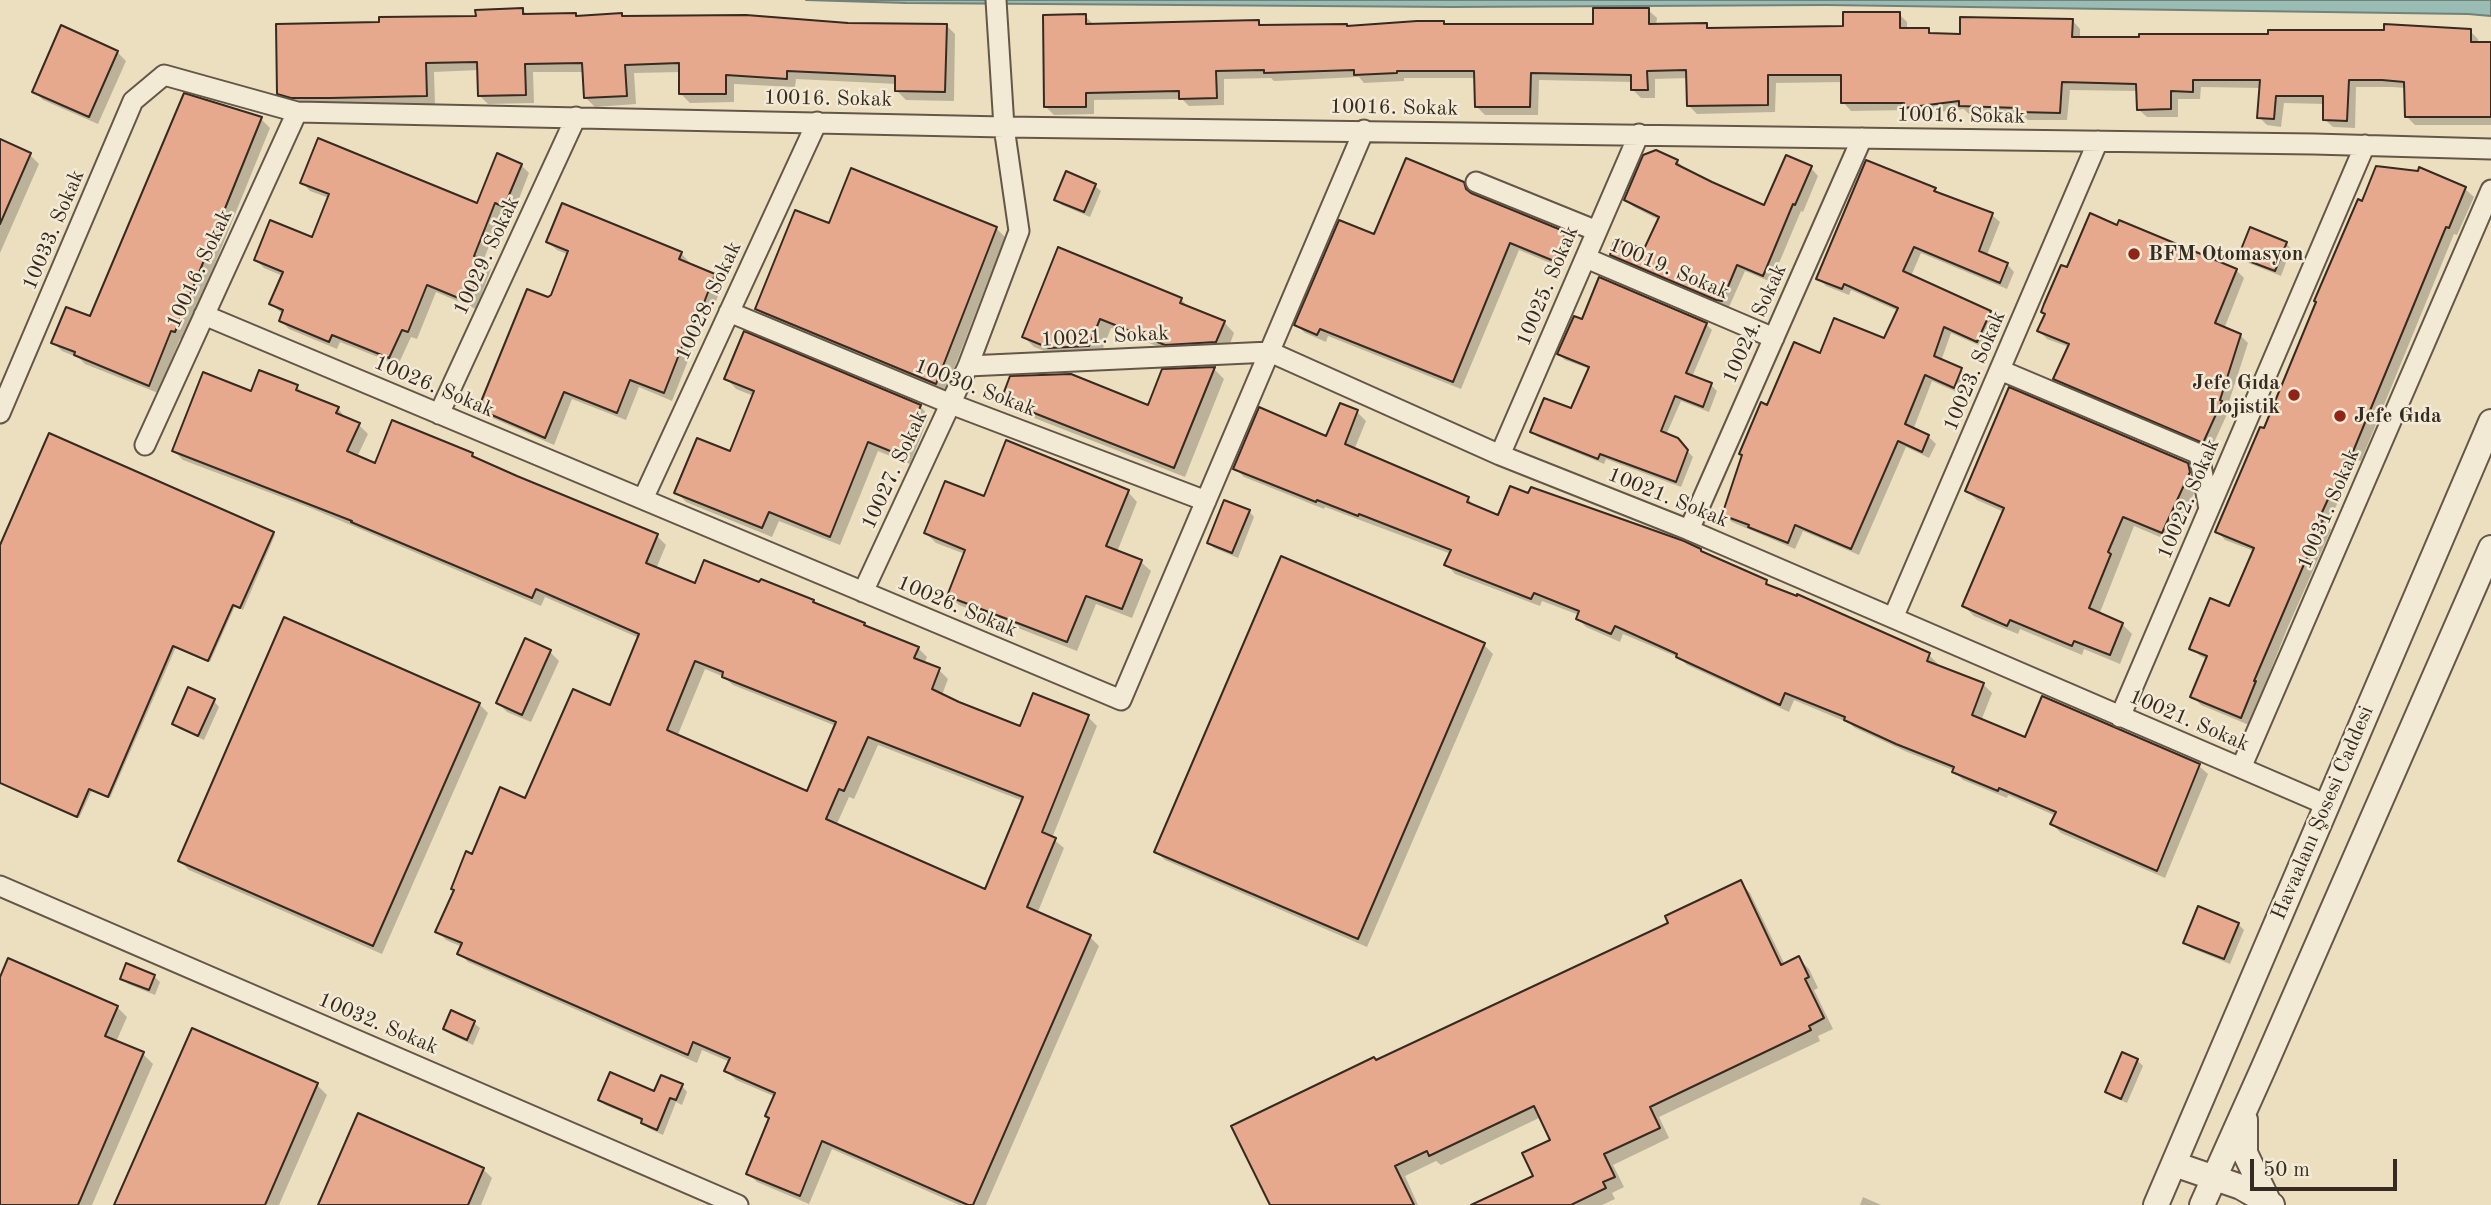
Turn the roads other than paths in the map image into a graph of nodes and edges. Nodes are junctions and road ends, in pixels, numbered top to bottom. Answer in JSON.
{"nodes":[{"id":1,"x":996,"y":8,"type":"edge"},
{"id":2,"x":164,"y":75,"type":"joint"},
{"id":3,"x":297,"y":112,"type":"junction"},
{"id":4,"x":576,"y":117,"type":"junction"},
{"id":5,"x":817,"y":121,"type":"junction"},
{"id":6,"x":1004,"y":127,"type":"junction"},
{"id":7,"x":1364,"y":130,"type":"junction"},
{"id":8,"x":1639,"y":134,"type":"junction"},
{"id":9,"x":1862,"y":138,"type":"junction"},
{"id":10,"x":2098,"y":141,"type":"junction"},
{"id":11,"x":2365,"y":145,"type":"junction"},
{"id":12,"x":2491,"y":149,"type":"edge"},
{"id":13,"x":1476,"y":182,"type":"dead end"},
{"id":14,"x":2491,"y":190,"type":"edge"},
{"id":15,"x":1597,"y":231,"type":"junction"},
{"id":16,"x":1586,"y":258,"type":"junction"},
{"id":17,"x":729,"y":312,"type":"junction"},
{"id":18,"x":204,"y":315,"type":"junction"},
{"id":19,"x":1773,"y":338,"type":"junction"},
{"id":20,"x":1270,"y":352,"type":"junction"},
{"id":21,"x":968,"y":366,"type":"junction"},
{"id":22,"x":2000,"y":370,"type":"junction"},
{"id":23,"x":951,"y":404,"type":"junction"},
{"id":24,"x":0,"y":413,"type":"edge"},
{"id":25,"x":439,"y":414,"type":"junction"},
{"id":26,"x":2491,"y":422,"type":"edge"},
{"id":27,"x":145,"y":445,"type":"dead end"},
{"id":28,"x":1500,"y":455,"type":"junction"},
{"id":29,"x":643,"y":499,"type":"junction"},
{"id":30,"x":1206,"y":500,"type":"junction"},
{"id":31,"x":2209,"y":509,"type":"junction"},
{"id":32,"x":1689,"y":530,"type":"junction"},
{"id":33,"x":2491,"y":548,"type":"edge"},
{"id":34,"x":863,"y":592,"type":"junction"},
{"id":35,"x":1893,"y":618,"type":"junction"},
{"id":36,"x":2120,"y":717,"type":"junction"},
{"id":37,"x":2241,"y":768,"type":"junction"},
{"id":38,"x":2327,"y":804,"type":"junction"},
{"id":39,"x":0,"y":886,"type":"edge"},
{"id":40,"x":2244,"y":1112,"type":"junction"},
{"id":41,"x":2174,"y":1164,"type":"junction"},
{"id":42,"x":2211,"y":1196,"type":"edge"},
{"id":43,"x":2270,"y":1203,"type":"edge"},
{"id":44,"x":738,"y":1205,"type":"edge"},
{"id":45,"x":2156,"y":1205,"type":"edge"}],
"edges":[{"from":1,"to":6,"type":"street","name":"10027. Sokak"},
{"from":2,"to":3,"type":"street","name":"10016. Sokak"},
{"from":2,"to":24,"type":"street","name":"10033. Sokak"},
{"from":3,"to":4,"type":"street","name":"10016. Sokak"},
{"from":3,"to":18,"type":"street","name":"10016. Sokak"},
{"from":4,"to":5,"type":"street","name":"10016. Sokak"},
{"from":4,"to":25,"type":"street","name":"10029. Sokak"},
{"from":5,"to":6,"type":"street","name":"10016. Sokak"},
{"from":5,"to":17,"type":"street","name":"10028. Sokak"},
{"from":6,"to":7,"type":"street","name":"10016. Sokak"},
{"from":6,"to":21,"type":"street","name":"10027. Sokak"},
{"from":7,"to":8,"type":"street","name":"10016. Sokak"},
{"from":7,"to":20,"type":"street","name":"10026. Sokak"},
{"from":8,"to":9,"type":"street","name":"10016. Sokak"},
{"from":8,"to":15,"type":"street","name":"10025. Sokak"},
{"from":9,"to":10,"type":"street","name":"10016. Sokak"},
{"from":9,"to":19,"type":"street","name":"10024. Sokak"},
{"from":10,"to":11,"type":"street","name":"10016. Sokak"},
{"from":10,"to":22,"type":"street","name":"10023. Sokak"},
{"from":11,"to":12,"type":"street","name":"10016. Sokak"},
{"from":11,"to":31,"type":"street","name":"10022. Sokak"},
{"from":13,"to":15,"type":"street"},
{"from":14,"to":37,"type":"street","name":"10031. Sokak"},
{"from":15,"to":16,"type":"street","name":"10025. Sokak"},
{"from":16,"to":19,"type":"street","name":"10019. Sokak"},
{"from":16,"to":28,"type":"street","name":"10025. Sokak"},
{"from":17,"to":23,"type":"street","name":"10030. Sokak"},
{"from":17,"to":29,"type":"street","name":"10028. Sokak"},
{"from":18,"to":25,"type":"street","name":"10026. Sokak"},
{"from":18,"to":27,"type":"street","name":"10016. Sokak"},
{"from":19,"to":32,"type":"street","name":"10024. Sokak"},
{"from":20,"to":21,"type":"street","name":"10021. Sokak"},
{"from":20,"to":28,"type":"street","name":"10021. Sokak"},
{"from":20,"to":30,"type":"street","name":"10026. Sokak"},
{"from":21,"to":23,"type":"street","name":"10027. Sokak"},
{"from":22,"to":31,"type":"street"},
{"from":22,"to":35,"type":"street","name":"10023. Sokak"},
{"from":23,"to":30,"type":"street","name":"10030. Sokak"},
{"from":23,"to":34,"type":"street","name":"10027. Sokak"},
{"from":25,"to":29,"type":"street","name":"10026. Sokak"},
{"from":26,"to":38,"type":"street","name":"Havaalanı Şosesi Caddesi"},
{"from":28,"to":32,"type":"street","name":"10021. Sokak"},
{"from":29,"to":34,"type":"street","name":"10026. Sokak"},
{"from":30,"to":34,"type":"street","name":"10026. Sokak"},
{"from":31,"to":36,"type":"street","name":"10022. Sokak"},
{"from":32,"to":35,"type":"street","name":"10021. Sokak"},
{"from":33,"to":40,"type":"street"},
{"from":35,"to":36,"type":"street","name":"10021. Sokak"},
{"from":36,"to":37,"type":"street","name":"10021. Sokak"},
{"from":37,"to":38,"type":"street","name":"10021. Sokak"},
{"from":38,"to":41,"type":"street","name":"Havaalanı Şosesi Caddesi"},
{"from":39,"to":44,"type":"street","name":"10032. Sokak"},
{"from":40,"to":42,"type":"street"},
{"from":40,"to":43,"type":"street"},
{"from":41,"to":42,"type":"street"},
{"from":41,"to":45,"type":"street","name":"Havaalanı Şosesi Caddesi"},
{"from":42,"to":43,"type":"street"}]}
